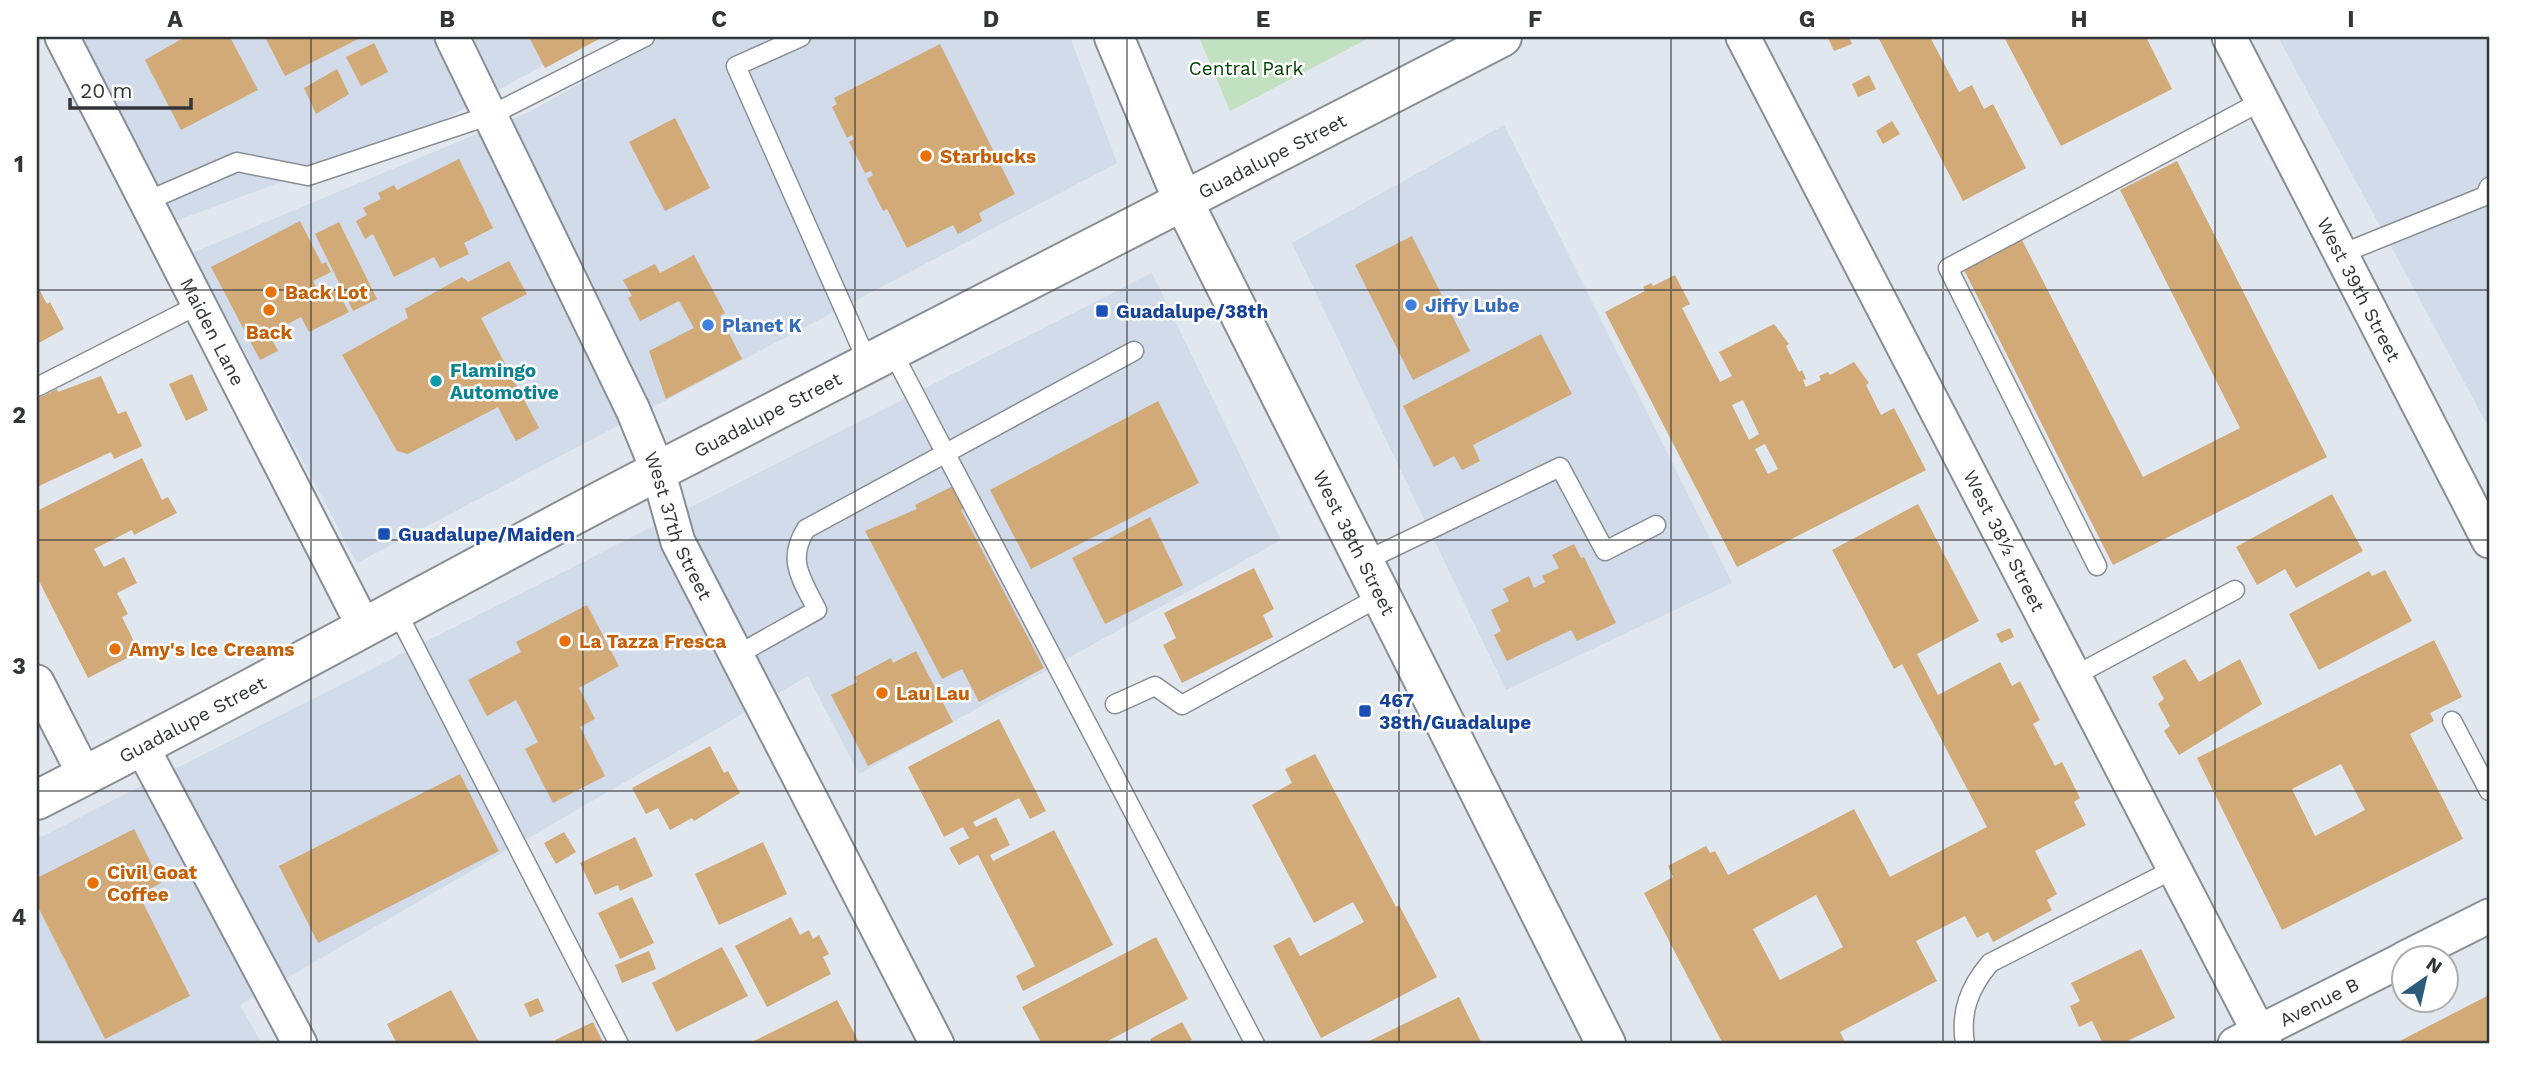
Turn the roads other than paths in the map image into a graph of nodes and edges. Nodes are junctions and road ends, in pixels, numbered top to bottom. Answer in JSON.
{"nodes":[{"id":1,"x":62,"y":37,"type":"edge"},
{"id":2,"x":452,"y":37,"type":"edge"},
{"id":3,"x":645,"y":37,"type":"edge"},
{"id":4,"x":801,"y":37,"type":"edge"},
{"id":5,"x":1114,"y":37,"type":"edge"},
{"id":6,"x":1502,"y":37,"type":"edge"},
{"id":7,"x":1743,"y":37,"type":"edge"},
{"id":8,"x":2229,"y":37,"type":"edge"},
{"id":9,"x":2262,"y":101,"type":"junction"},
{"id":10,"x":491,"y":115,"type":"junction"},
{"id":11,"x":2488,"y":195,"type":"edge"},
{"id":12,"x":147,"y":201,"type":"junction"},
{"id":13,"x":1184,"y":203,"type":"junction"},
{"id":14,"x":2341,"y":254,"type":"junction"},
{"id":15,"x":200,"y":304,"type":"junction"},
{"id":16,"x":1134,"y":351,"type":"dead end"},
{"id":17,"x":880,"y":357,"type":"junction"},
{"id":18,"x":37,"y":387,"type":"edge"},
{"id":19,"x":946,"y":454,"type":"junction"},
{"id":20,"x":658,"y":471,"type":"junction"},
{"id":21,"x":1656,"y":525,"type":"dead end"},
{"id":22,"x":2489,"y":541,"type":"edge"},
{"id":23,"x":1363,"y":562,"type":"junction"},
{"id":24,"x":2097,"y":566,"type":"dead end"},
{"id":25,"x":2235,"y":590,"type":"dead end"},
{"id":26,"x":1381,"y":596,"type":"junction"},
{"id":27,"x":380,"y":619,"type":"junction"},
{"id":28,"x":737,"y":655,"type":"junction"},
{"id":29,"x":2074,"y":676,"type":"junction"},
{"id":30,"x":37,"y":682,"type":"edge"},
{"id":31,"x":1115,"y":704,"type":"dead end"},
{"id":32,"x":2452,"y":721,"type":"dead end"},
{"id":33,"x":142,"y":747,"type":"junction"},
{"id":34,"x":85,"y":776,"type":"junction"},
{"id":35,"x":2489,"y":791,"type":"edge"},
{"id":36,"x":37,"y":800,"type":"edge"},
{"id":37,"x":2174,"y":869,"type":"junction"},
{"id":38,"x":2489,"y":916,"type":"edge"},
{"id":39,"x":2434,"y":944,"type":"edge"},
{"id":40,"x":2390,"y":967,"type":"edge"},
{"id":41,"x":2253,"y":1040,"type":"edge"},
{"id":42,"x":300,"y":1044,"type":"edge"},
{"id":43,"x":619,"y":1044,"type":"edge"},
{"id":44,"x":937,"y":1044,"type":"edge"},
{"id":45,"x":1255,"y":1044,"type":"edge"},
{"id":46,"x":1606,"y":1044,"type":"edge"},
{"id":47,"x":1965,"y":1044,"type":"edge"}],
"edges":[{"from":1,"to":12,"type":"street","name":"Maiden Lane"},
{"from":2,"to":10,"type":"street","name":"West 37th Street"},
{"from":3,"to":10,"type":"lane"},
{"from":4,"to":17,"type":"lane"},
{"from":5,"to":13,"type":"main road","name":"West 38th Street"},
{"from":6,"to":13,"type":"main road","name":"Guadalupe Street"},
{"from":7,"to":29,"type":"street","name":"West 38½ Street"},
{"from":8,"to":9,"type":"street","name":"West 39th Street"},
{"from":9,"to":14,"type":"street","name":"West 39th Street"},
{"from":9,"to":24,"type":"lane"},
{"from":10,"to":12,"type":"lane"},
{"from":10,"to":20,"type":"street","name":"West 37th Street"},
{"from":11,"to":14,"type":"lane"},
{"from":12,"to":15,"type":"street","name":"Maiden Lane"},
{"from":13,"to":17,"type":"main road","name":"Guadalupe Street"},
{"from":13,"to":23,"type":"main road","name":"West 38th Street"},
{"from":14,"to":22,"type":"street","name":"West 39th Street"},
{"from":15,"to":18,"type":"lane"},
{"from":15,"to":27,"type":"street","name":"Maiden Lane"},
{"from":16,"to":19,"type":"lane"},
{"from":17,"to":19,"type":"lane"},
{"from":17,"to":20,"type":"main road","name":"Guadalupe Street"},
{"from":19,"to":28,"type":"lane"},
{"from":19,"to":45,"type":"lane"},
{"from":20,"to":27,"type":"main road","name":"Guadalupe Street"},
{"from":20,"to":28,"type":"street","name":"West 37th Street"},
{"from":21,"to":23,"type":"lane"},
{"from":23,"to":26,"type":"main road","name":"West 38th Street"},
{"from":25,"to":29,"type":"lane"},
{"from":26,"to":31,"type":"lane"},
{"from":26,"to":46,"type":"main road","name":"West 38th Street"},
{"from":27,"to":33,"type":"main road","name":"Guadalupe Street"},
{"from":27,"to":43,"type":"lane"},
{"from":28,"to":44,"type":"street","name":"West 37th Street"},
{"from":29,"to":37,"type":"street","name":"West 38½ Street"},
{"from":30,"to":34,"type":"street"},
{"from":32,"to":35,"type":"lane"},
{"from":33,"to":34,"type":"main road","name":"Guadalupe Street"},
{"from":33,"to":42,"type":"street"},
{"from":34,"to":36,"type":"main road","name":"Guadalupe Street"},
{"from":37,"to":41,"type":"street","name":"West 38½ Street"},
{"from":37,"to":47,"type":"lane"},
{"from":38,"to":39,"type":"street","name":"Avenue B"},
{"from":40,"to":41,"type":"street","name":"Avenue B"}]}
